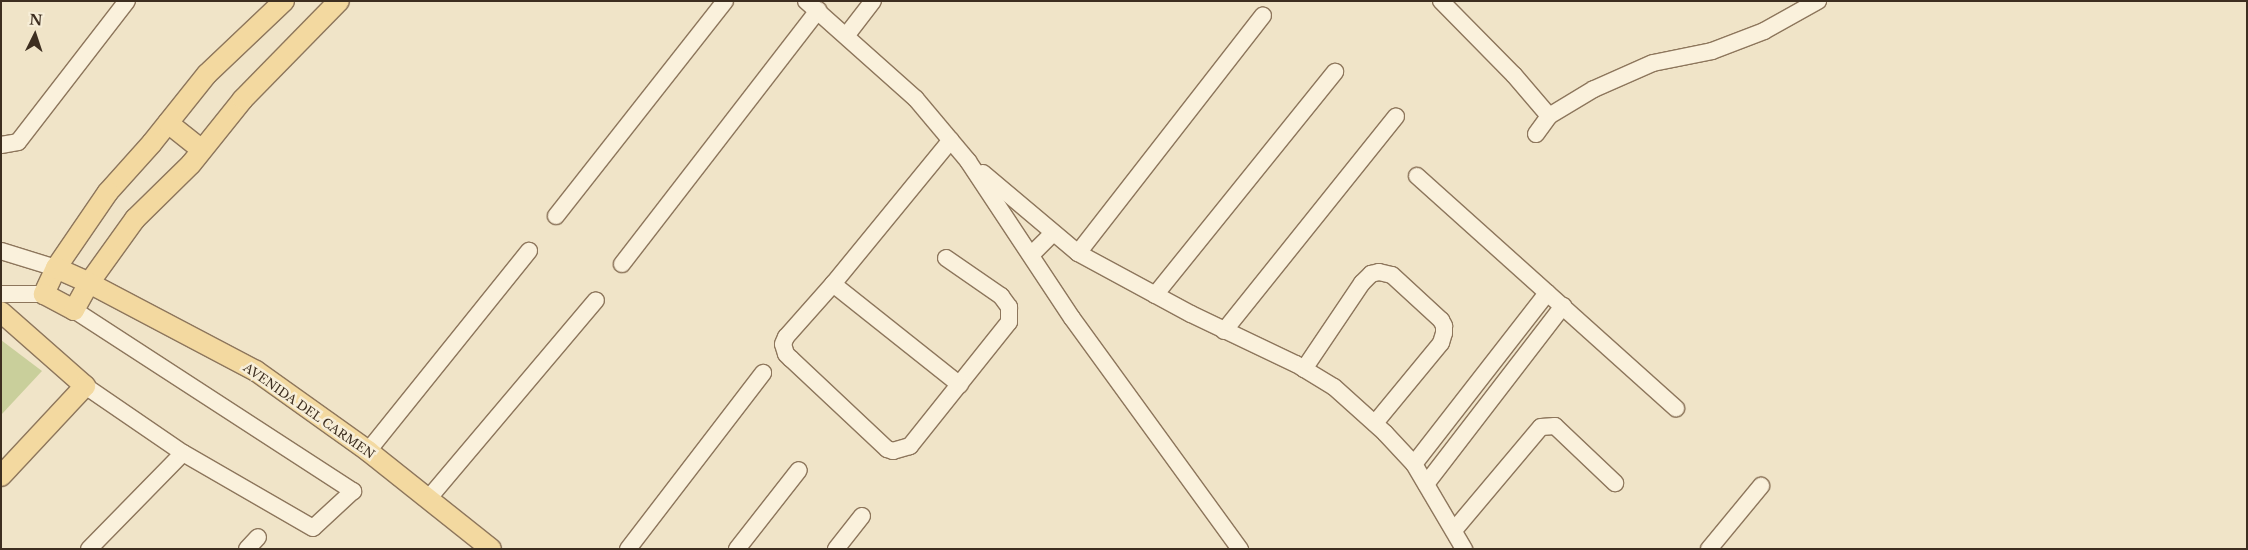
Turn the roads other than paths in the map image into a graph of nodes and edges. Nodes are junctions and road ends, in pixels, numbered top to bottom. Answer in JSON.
{"nodes":[{"id":1,"x":127,"y":1,"type":"edge"},
{"id":2,"x":284,"y":1,"type":"edge"},
{"id":3,"x":339,"y":1,"type":"edge"},
{"id":4,"x":725,"y":1,"type":"edge"},
{"id":5,"x":873,"y":1,"type":"edge"},
{"id":6,"x":1818,"y":1,"type":"edge"},
{"id":7,"x":1448,"y":2,"type":"edge"},
{"id":8,"x":812,"y":6,"type":"edge"},
{"id":9,"x":1796,"y":6,"type":"edge"},
{"id":10,"x":1263,"y":15,"type":"dead end"},
{"id":11,"x":846,"y":36,"type":"junction"},
{"id":12,"x":1335,"y":72,"type":"dead end"},
{"id":13,"x":1396,"y":116,"type":"dead end"},
{"id":14,"x":1548,"y":116,"type":"junction"},
{"id":15,"x":168,"y":123,"type":"junction"},
{"id":16,"x":1536,"y":134,"type":"dead end"},
{"id":17,"x":951,"y":140,"type":"junction"},
{"id":18,"x":1,"y":145,"type":"edge"},
{"id":19,"x":202,"y":150,"type":"junction"},
{"id":20,"x":968,"y":161,"type":"junction"},
{"id":21,"x":1417,"y":176,"type":"dead end"},
{"id":22,"x":556,"y":216,"type":"dead end"},
{"id":23,"x":1053,"y":233,"type":"junction"},
{"id":24,"x":1,"y":251,"type":"edge"},
{"id":25,"x":529,"y":252,"type":"dead end"},
{"id":26,"x":1078,"y":253,"type":"junction"},
{"id":27,"x":1031,"y":255,"type":"junction"},
{"id":28,"x":946,"y":258,"type":"dead end"},
{"id":29,"x":622,"y":264,"type":"dead end"},
{"id":30,"x":56,"y":268,"type":"junction"},
{"id":31,"x":89,"y":283,"type":"junction"},
{"id":32,"x":832,"y":284,"type":"junction"},
{"id":33,"x":1547,"y":293,"type":"junction"},
{"id":34,"x":1,"y":294,"type":"edge"},
{"id":35,"x":44,"y":294,"type":"junction"},
{"id":36,"x":1155,"y":295,"type":"junction"},
{"id":37,"x":596,"y":300,"type":"dead end"},
{"id":38,"x":1562,"y":306,"type":"junction"},
{"id":39,"x":74,"y":310,"type":"junction"},
{"id":40,"x":1,"y":312,"type":"edge"},
{"id":41,"x":1224,"y":330,"type":"junction"},
{"id":42,"x":1304,"y":369,"type":"junction"},
{"id":43,"x":762,"y":373,"type":"dead end"},
{"id":44,"x":960,"y":385,"type":"junction"},
{"id":45,"x":86,"y":386,"type":"junction"},
{"id":46,"x":1676,"y":408,"type":"dead end"},
{"id":47,"x":1375,"y":423,"type":"junction"},
{"id":48,"x":368,"y":451,"type":"junction"},
{"id":49,"x":183,"y":453,"type":"junction"},
{"id":50,"x":1414,"y":464,"type":"junction"},
{"id":51,"x":799,"y":470,"type":"dead end"},
{"id":52,"x":1,"y":476,"type":"edge"},
{"id":53,"x":1615,"y":483,"type":"dead end"},
{"id":54,"x":1426,"y":484,"type":"junction"},
{"id":55,"x":1761,"y":486,"type":"dead end"},
{"id":56,"x":428,"y":499,"type":"junction"},
{"id":57,"x":862,"y":516,"type":"dead end"},
{"id":58,"x":1455,"y":529,"type":"junction"},
{"id":59,"x":1235,"y":547,"type":"edge"},
{"id":60,"x":89,"y":549,"type":"edge"},
{"id":61,"x":491,"y":549,"type":"edge"},
{"id":62,"x":628,"y":549,"type":"edge"},
{"id":63,"x":737,"y":549,"type":"edge"},
{"id":64,"x":836,"y":549,"type":"edge"},
{"id":65,"x":1464,"y":549,"type":"edge"},
{"id":66,"x":1709,"y":549,"type":"edge"}],
"edges":[{"from":1,"to":18,"type":"street"},
{"from":2,"to":15,"type":"main road"},
{"from":3,"to":19,"type":"main road"},
{"from":4,"to":22,"type":"street"},
{"from":5,"to":11,"type":"street"},
{"from":6,"to":9,"type":"street"},
{"from":7,"to":14,"type":"street"},
{"from":8,"to":11,"type":"street"},
{"from":8,"to":29,"type":"street"},
{"from":9,"to":14,"type":"street"},
{"from":10,"to":26,"type":"street"},
{"from":11,"to":17,"type":"street"},
{"from":12,"to":36,"type":"street"},
{"from":13,"to":41,"type":"street"},
{"from":14,"to":16,"type":"street"},
{"from":15,"to":19,"type":"main road"},
{"from":15,"to":30,"type":"main road"},
{"from":17,"to":20,"type":"street"},
{"from":17,"to":32,"type":"street"},
{"from":19,"to":31,"type":"main road"},
{"from":20,"to":23,"type":"street"},
{"from":20,"to":27,"type":"street"},
{"from":21,"to":33,"type":"street"},
{"from":23,"to":26,"type":"street"},
{"from":23,"to":27,"type":"street"},
{"from":24,"to":30,"type":"street","name":"AVENIDA DEL CARMEN"},
{"from":25,"to":48,"type":"street"},
{"from":26,"to":36,"type":"street"},
{"from":27,"to":59,"type":"street"},
{"from":28,"to":44,"type":"street"},
{"from":30,"to":31,"type":"main road","name":"AVENIDA DEL CARMEN"},
{"from":30,"to":35,"type":"main road"},
{"from":31,"to":39,"type":"main road"},
{"from":31,"to":48,"type":"main road","name":"AVENIDA DEL CARMEN"},
{"from":32,"to":44,"type":"street"},
{"from":32,"to":44,"type":"street"},
{"from":33,"to":38,"type":"street"},
{"from":33,"to":50,"type":"street"},
{"from":34,"to":35,"type":"street"},
{"from":35,"to":39,"type":"main road"},
{"from":36,"to":41,"type":"street"},
{"from":37,"to":56,"type":"street"},
{"from":38,"to":46,"type":"street"},
{"from":38,"to":54,"type":"street"},
{"from":39,"to":49,"type":"street"},
{"from":40,"to":45,"type":"main road"},
{"from":41,"to":42,"type":"street"},
{"from":42,"to":47,"type":"street"},
{"from":42,"to":47,"type":"street"},
{"from":43,"to":62,"type":"street"},
{"from":45,"to":49,"type":"street"},
{"from":45,"to":52,"type":"main road"},
{"from":47,"to":50,"type":"street"},
{"from":48,"to":56,"type":"main road","name":"AVENIDA DEL CARMEN"},
{"from":49,"to":60,"type":"street"},
{"from":50,"to":54,"type":"street"},
{"from":51,"to":63,"type":"street"},
{"from":53,"to":58,"type":"street"},
{"from":54,"to":58,"type":"street"},
{"from":55,"to":66,"type":"street"},
{"from":56,"to":61,"type":"main road","name":"AVENIDA DEL CARMEN"},
{"from":57,"to":64,"type":"street"},
{"from":58,"to":65,"type":"street"}]}
